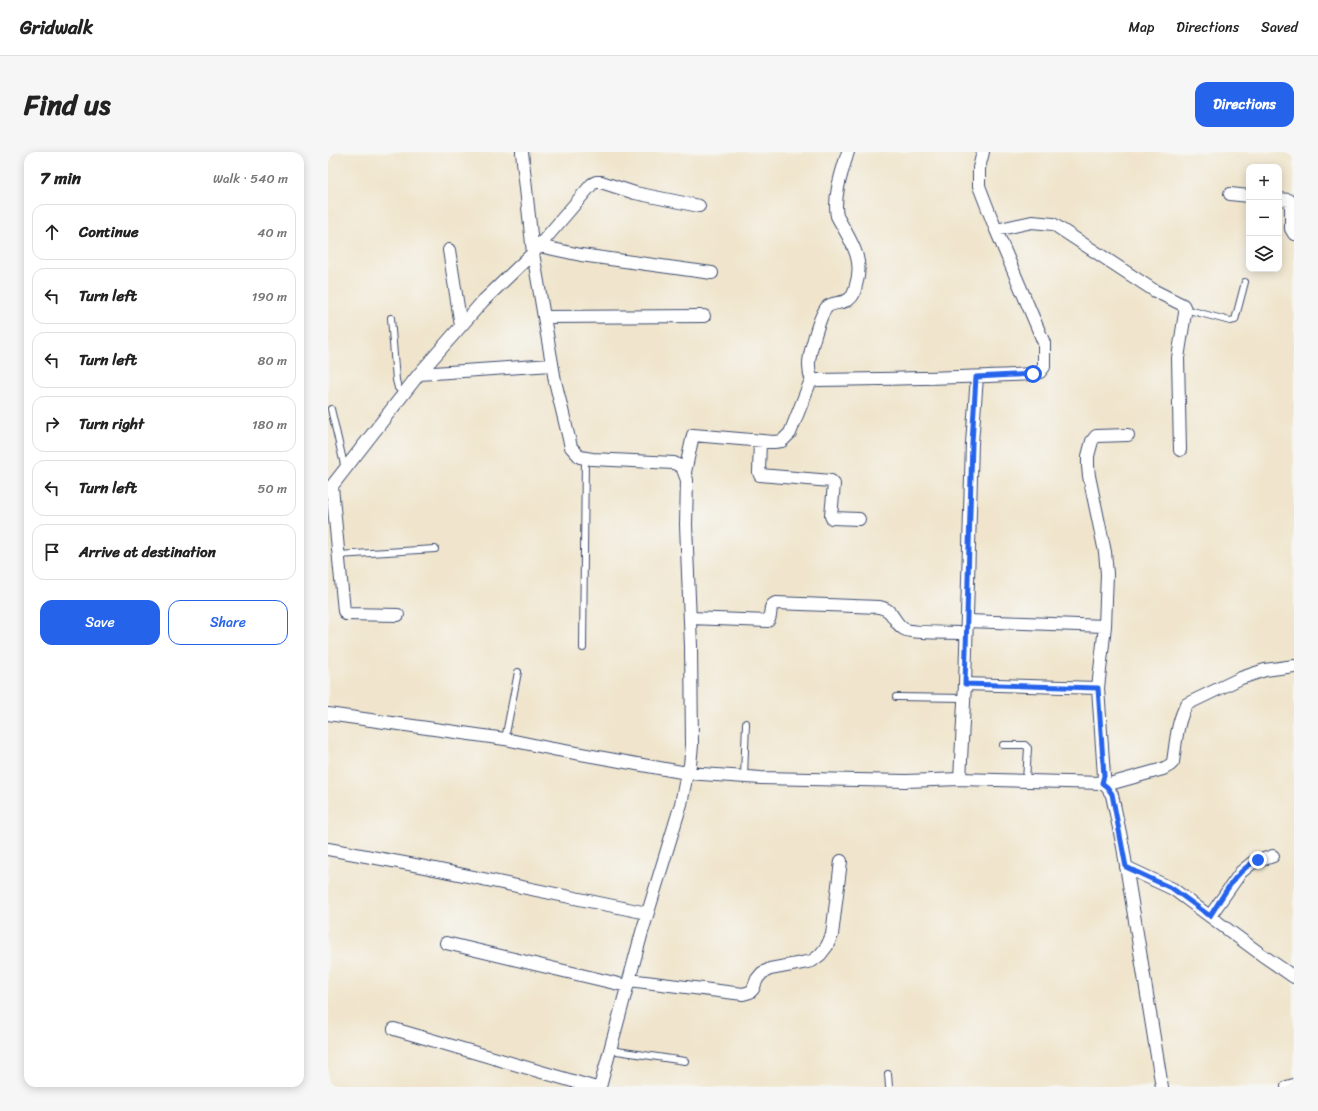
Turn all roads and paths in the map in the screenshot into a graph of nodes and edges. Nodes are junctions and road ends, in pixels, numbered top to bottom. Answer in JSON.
{"nodes":[{"id":1,"x":522,"y":152,"type":"edge"},
{"id":2,"x":848,"y":152,"type":"edge"},
{"id":3,"x":983,"y":152,"type":"edge"},
{"id":4,"x":1230,"y":194,"type":"dead end"},
{"id":5,"x":1246,"y":196,"type":"edge"},
{"id":6,"x":1282,"y":199,"type":"edge"},
{"id":7,"x":699,"y":206,"type":"dead end"},
{"id":8,"x":996,"y":230,"type":"junction"},
{"id":9,"x":1294,"y":234,"type":"edge"},
{"id":10,"x":536,"y":249,"type":"junction"},
{"id":11,"x":449,"y":250,"type":"dead end"},
{"id":12,"x":712,"y":273,"type":"dead end"},
{"id":13,"x":1245,"y":282,"type":"dead end"},
{"id":14,"x":1185,"y":310,"type":"junction"},
{"id":15,"x":704,"y":316,"type":"dead end"},
{"id":16,"x":544,"y":317,"type":"junction"},
{"id":17,"x":391,"y":318,"type":"dead end"},
{"id":18,"x":461,"y":326,"type":"junction"},
{"id":19,"x":552,"y":365,"type":"junction"},
{"id":20,"x":418,"y":374,"type":"junction"},
{"id":21,"x":976,"y":377,"type":"junction"},
{"id":22,"x":812,"y":381,"type":"junction"},
{"id":23,"x":404,"y":393,"type":"junction"},
{"id":24,"x":331,"y":409,"type":"dead end"},
{"id":25,"x":1128,"y":434,"type":"dead end"},
{"id":26,"x":760,"y":441,"type":"junction"},
{"id":27,"x":1180,"y":450,"type":"dead end"},
{"id":28,"x":585,"y":458,"type":"junction"},
{"id":29,"x":345,"y":469,"type":"junction"},
{"id":30,"x":685,"y":472,"type":"junction"},
{"id":31,"x":330,"y":489,"type":"edge"},
{"id":32,"x":859,"y":519,"type":"dead end"},
{"id":33,"x":435,"y":549,"type":"dead end"},
{"id":34,"x":338,"y":555,"type":"junction"},
{"id":35,"x":398,"y":615,"type":"dead end"},
{"id":36,"x":690,"y":618,"type":"junction"},
{"id":37,"x":1105,"y":626,"type":"junction"},
{"id":38,"x":967,"y":627,"type":"junction"},
{"id":39,"x":583,"y":648,"type":"dead end"},
{"id":40,"x":1294,"y":666,"type":"edge"},
{"id":41,"x":518,"y":672,"type":"dead end"},
{"id":42,"x":965,"y":684,"type":"junction"},
{"id":43,"x":1098,"y":688,"type":"junction"},
{"id":44,"x":896,"y":697,"type":"dead end"},
{"id":45,"x":964,"y":698,"type":"junction"},
{"id":46,"x":328,"y":714,"type":"edge"},
{"id":47,"x":746,"y":724,"type":"dead end"},
{"id":48,"x":505,"y":739,"type":"junction"},
{"id":49,"x":1003,"y":745,"type":"dead end"},
{"id":50,"x":687,"y":773,"type":"junction"},
{"id":51,"x":744,"y":777,"type":"junction"},
{"id":52,"x":960,"y":779,"type":"junction"},
{"id":53,"x":1026,"y":781,"type":"junction"},
{"id":54,"x":1104,"y":785,"type":"junction"},
{"id":55,"x":328,"y":849,"type":"edge"},
{"id":56,"x":1272,"y":856,"type":"dead end"},
{"id":57,"x":841,"y":861,"type":"dead end"},
{"id":58,"x":1126,"y":867,"type":"junction"},
{"id":59,"x":648,"y":913,"type":"junction"},
{"id":60,"x":1210,"y":916,"type":"junction"},
{"id":61,"x":446,"y":943,"type":"dead end"},
{"id":62,"x":1294,"y":976,"type":"edge"},
{"id":63,"x":628,"y":983,"type":"junction"},
{"id":64,"x":394,"y":1029,"type":"dead end"},
{"id":65,"x":610,"y":1050,"type":"junction"},
{"id":66,"x":685,"y":1061,"type":"dead end"},
{"id":67,"x":888,"y":1074,"type":"dead end"},
{"id":68,"x":1294,"y":1085,"type":"edge"},
{"id":69,"x":593,"y":1087,"type":"edge"},
{"id":70,"x":600,"y":1087,"type":"edge"},
{"id":71,"x":889,"y":1087,"type":"edge"},
{"id":72,"x":1162,"y":1087,"type":"edge"},
{"id":73,"x":1288,"y":1087,"type":"edge"}],
"edges":[{"from":1,"to":10,"type":"street"},
{"from":2,"to":22,"type":"street"},
{"from":3,"to":8,"type":"street"},
{"from":4,"to":5,"type":"street"},
{"from":6,"to":9,"type":"street"},
{"from":7,"to":10,"type":"street"},
{"from":8,"to":14,"type":"street"},
{"from":8,"to":21,"type":"street"},
{"from":10,"to":12,"type":"street"},
{"from":10,"to":16,"type":"street"},
{"from":10,"to":18,"type":"street"},
{"from":11,"to":18,"type":"street"},
{"from":13,"to":14,"type":"lane"},
{"from":14,"to":27,"type":"street"},
{"from":15,"to":16,"type":"street"},
{"from":16,"to":19,"type":"street"},
{"from":17,"to":23,"type":"lane"},
{"from":18,"to":20,"type":"street"},
{"from":19,"to":20,"type":"street"},
{"from":19,"to":28,"type":"street"},
{"from":20,"to":23,"type":"street"},
{"from":21,"to":22,"type":"street"},
{"from":21,"to":38,"type":"street"},
{"from":22,"to":26,"type":"street"},
{"from":23,"to":29,"type":"street"},
{"from":24,"to":29,"type":"lane"},
{"from":25,"to":37,"type":"street"},
{"from":26,"to":30,"type":"street"},
{"from":26,"to":32,"type":"street"},
{"from":28,"to":30,"type":"street"},
{"from":28,"to":39,"type":"lane"},
{"from":29,"to":31,"type":"street"},
{"from":30,"to":36,"type":"street"},
{"from":31,"to":34,"type":"street"},
{"from":33,"to":34,"type":"lane"},
{"from":34,"to":35,"type":"street"},
{"from":36,"to":38,"type":"street"},
{"from":36,"to":50,"type":"street"},
{"from":37,"to":38,"type":"street"},
{"from":37,"to":43,"type":"street"},
{"from":38,"to":42,"type":"street"},
{"from":40,"to":54,"type":"street"},
{"from":41,"to":48,"type":"lane"},
{"from":42,"to":43,"type":"street"},
{"from":42,"to":45,"type":"street"},
{"from":43,"to":54,"type":"street"},
{"from":44,"to":45,"type":"lane"},
{"from":45,"to":52,"type":"street"},
{"from":46,"to":48,"type":"street"},
{"from":47,"to":51,"type":"lane"},
{"from":48,"to":50,"type":"street"},
{"from":49,"to":53,"type":"lane"},
{"from":50,"to":51,"type":"street"},
{"from":50,"to":59,"type":"street"},
{"from":51,"to":52,"type":"street"},
{"from":52,"to":53,"type":"street"},
{"from":53,"to":54,"type":"street"},
{"from":54,"to":58,"type":"street"},
{"from":55,"to":59,"type":"street"},
{"from":56,"to":60,"type":"street"},
{"from":57,"to":63,"type":"street"},
{"from":58,"to":60,"type":"street"},
{"from":58,"to":72,"type":"street"},
{"from":59,"to":63,"type":"street"},
{"from":60,"to":62,"type":"street"},
{"from":61,"to":63,"type":"street"},
{"from":63,"to":65,"type":"street"},
{"from":64,"to":69,"type":"street"},
{"from":65,"to":66,"type":"lane"},
{"from":65,"to":70,"type":"street"},
{"from":67,"to":71,"type":"lane"},
{"from":68,"to":73,"type":"street"}]}
